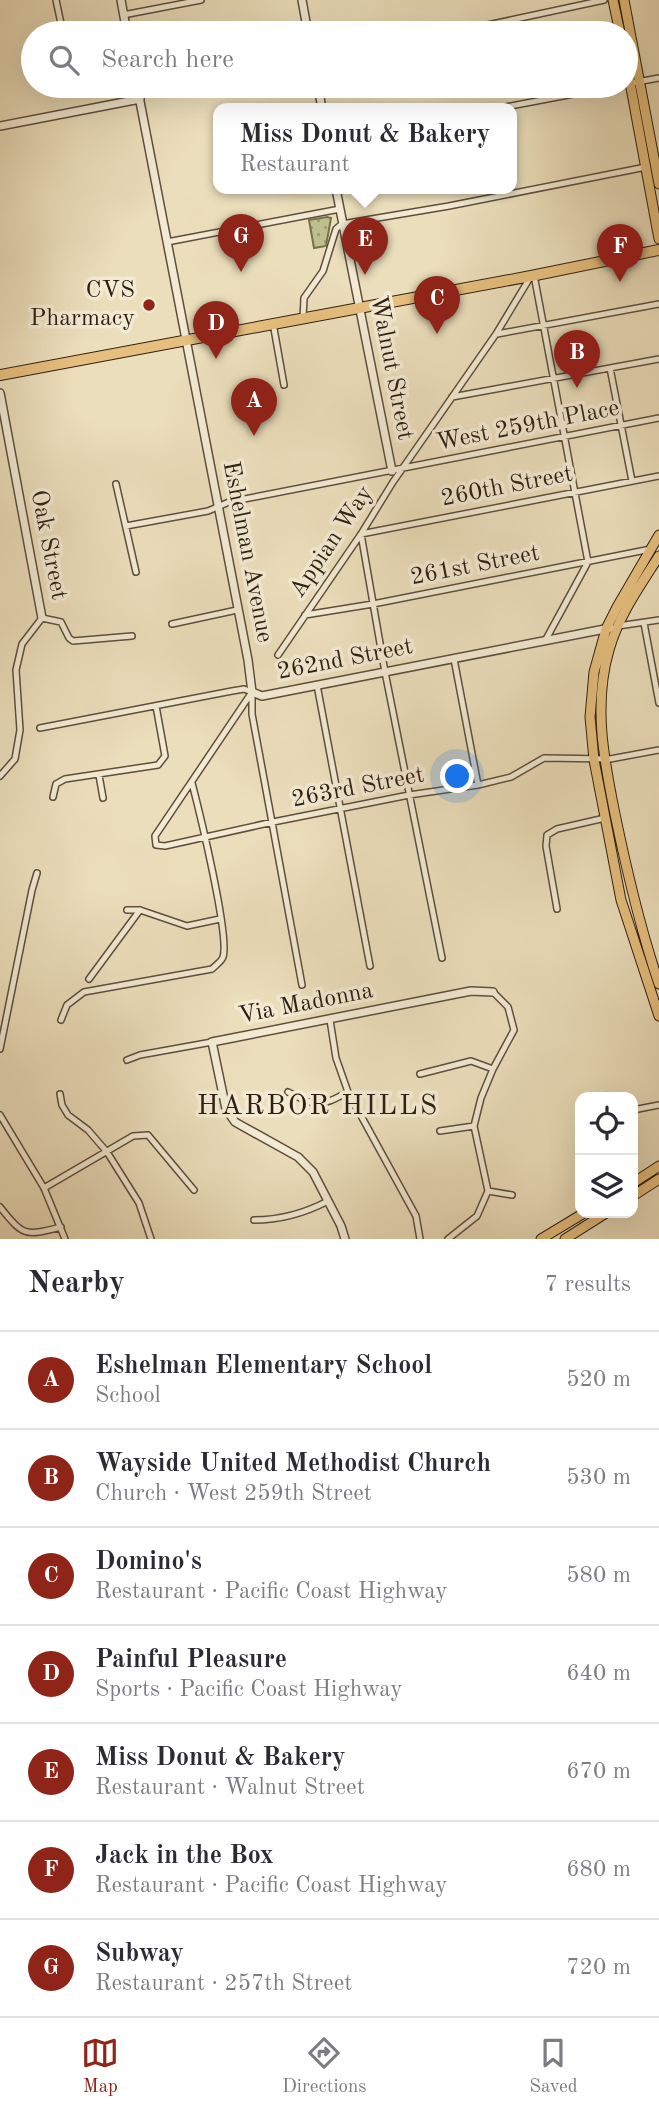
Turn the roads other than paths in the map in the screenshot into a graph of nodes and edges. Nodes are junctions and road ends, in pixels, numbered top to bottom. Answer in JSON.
{"nodes":[{"id":1,"x":56,"y":0,"type":"edge"},
{"id":2,"x":121,"y":0,"type":"edge"},
{"id":3,"x":201,"y":0,"type":"edge"},
{"id":4,"x":302,"y":0,"type":"edge"},
{"id":5,"x":604,"y":0,"type":"edge"},
{"id":6,"x":614,"y":0,"type":"edge"},
{"id":7,"x":624,"y":0,"type":"edge"},
{"id":8,"x":123,"y":15,"type":"junction"},
{"id":9,"x":60,"y":21,"type":"edge"},
{"id":10,"x":124,"y":21,"type":"edge"},
{"id":11,"x":306,"y":21,"type":"edge"},
{"id":12,"x":507,"y":21,"type":"edge"},
{"id":13,"x":618,"y":21,"type":"edge"},
{"id":14,"x":626,"y":21,"type":"edge"},
{"id":15,"x":659,"y":78,"type":"edge"},
{"id":16,"x":638,"y":82,"type":"edge"},
{"id":17,"x":553,"y":98,"type":"edge"},
{"id":18,"x":636,"y":98,"type":"edge"},
{"id":19,"x":140,"y":99,"type":"joint"},
{"id":20,"x":517,"y":105,"type":"edge"},
{"id":21,"x":0,"y":126,"type":"edge"},
{"id":22,"x":653,"y":165,"type":"edge"},
{"id":23,"x":659,"y":184,"type":"edge"},
{"id":24,"x":517,"y":192,"type":"edge"},
{"id":25,"x":337,"y":194,"type":"edge"},
{"id":26,"x":509,"y":194,"type":"edge"},
{"id":27,"x":340,"y":209,"type":"junction"},
{"id":28,"x":342,"y":224,"type":"junction"},
{"id":29,"x":659,"y":239,"type":"edge"},
{"id":30,"x":346,"y":240,"type":"junction"},
{"id":31,"x":167,"y":243,"type":"junction"},
{"id":32,"x":332,"y":247,"type":"junction"},
{"id":33,"x":659,"y":250,"type":"edge"},
{"id":34,"x":533,"y":276,"type":"junction"},
{"id":35,"x":659,"y":304,"type":"edge"},
{"id":36,"x":360,"y":307,"type":"junction"},
{"id":37,"x":303,"y":318,"type":"junction"},
{"id":38,"x":273,"y":323,"type":"junction"},
{"id":39,"x":544,"y":325,"type":"junction"},
{"id":40,"x":496,"y":334,"type":"junction"},
{"id":41,"x":186,"y":338,"type":"junction"},
{"id":42,"x":659,"y":359,"type":"edge"},
{"id":43,"x":610,"y":368,"type":"junction"},
{"id":44,"x":0,"y":375,"type":"edge"},
{"id":45,"x":554,"y":378,"type":"junction"},
{"id":46,"x":284,"y":385,"type":"dead end"},
{"id":47,"x":0,"y":393,"type":"edge"},
{"id":48,"x":452,"y":397,"type":"junction"},
{"id":49,"x":659,"y":418,"type":"edge"},
{"id":50,"x":622,"y":425,"type":"junction"},
{"id":51,"x":564,"y":436,"type":"junction"},
{"id":52,"x":404,"y":469,"type":"junction"},
{"id":53,"x":391,"y":471,"type":"junction"},
{"id":54,"x":659,"y":476,"type":"edge"},
{"id":55,"x":632,"y":481,"type":"junction"},
{"id":56,"x":393,"y":482,"type":"junction"},
{"id":57,"x":116,"y":484,"type":"dead end"},
{"id":58,"x":575,"y":492,"type":"junction"},
{"id":59,"x":218,"y":506,"type":"junction"},
{"id":60,"x":126,"y":526,"type":"junction"},
{"id":61,"x":361,"y":534,"type":"junction"},
{"id":62,"x":659,"y":535,"type":"edge"},
{"id":63,"x":651,"y":549,"type":"junction"},
{"id":64,"x":659,"y":556,"type":"edge"},
{"id":65,"x":588,"y":562,"type":"junction"},
{"id":66,"x":136,"y":572,"type":"dead end"},
{"id":67,"x":373,"y":604,"type":"junction"},
{"id":68,"x":237,"y":610,"type":"junction"},
{"id":69,"x":305,"y":615,"type":"junction"},
{"id":70,"x":42,"y":618,"type":"junction"},
{"id":71,"x":659,"y":620,"type":"edge"},
{"id":72,"x":644,"y":623,"type":"junction"},
{"id":73,"x":172,"y":624,"type":"dead end"},
{"id":74,"x":618,"y":626,"type":"junction"},
{"id":75,"x":606,"y":629,"type":"junction"},
{"id":76,"x":132,"y":636,"type":"dead end"},
{"id":77,"x":545,"y":641,"type":"junction"},
{"id":78,"x":278,"y":655,"type":"dead end"},
{"id":79,"x":454,"y":659,"type":"junction"},
{"id":80,"x":385,"y":672,"type":"junction"},
{"id":81,"x":317,"y":685,"type":"junction"},
{"id":82,"x":252,"y":692,"type":"junction"},
{"id":83,"x":659,"y":703,"type":"edge"},
{"id":84,"x":156,"y":706,"type":"junction"},
{"id":85,"x":40,"y":728,"type":"dead end"},
{"id":86,"x":659,"y":750,"type":"edge"},
{"id":87,"x":605,"y":759,"type":"junction"},
{"id":88,"x":594,"y":760,"type":"junction"},
{"id":89,"x":99,"y":775,"type":"junction"},
{"id":90,"x":0,"y":776,"type":"edge"},
{"id":91,"x":192,"y":782,"type":"junction"},
{"id":92,"x":478,"y":785,"type":"junction"},
{"id":93,"x":409,"y":795,"type":"junction"},
{"id":94,"x":52,"y":797,"type":"dead end"},
{"id":95,"x":103,"y":799,"type":"dead end"},
{"id":96,"x":340,"y":808,"type":"junction"},
{"id":97,"x":610,"y":817,"type":"junction"},
{"id":98,"x":273,"y":821,"type":"junction"},
{"id":99,"x":205,"y":838,"type":"junction"},
{"id":100,"x":37,"y":873,"type":"dead end"},
{"id":101,"x":127,"y":909,"type":"dead end"},
{"id":102,"x":557,"y":909,"type":"dead end"},
{"id":103,"x":140,"y":911,"type":"junction"},
{"id":104,"x":220,"y":919,"type":"junction"},
{"id":105,"x":442,"y":958,"type":"dead end"},
{"id":106,"x":370,"y":966,"type":"dead end"},
{"id":107,"x":89,"y":979,"type":"dead end"},
{"id":108,"x":659,"y":984,"type":"edge"},
{"id":109,"x":302,"y":985,"type":"dead end"},
{"id":110,"x":493,"y":992,"type":"joint"},
{"id":111,"x":656,"y":996,"type":"edge"},
{"id":112,"x":659,"y":1016,"type":"edge"},
{"id":113,"x":61,"y":1020,"type":"dead end"},
{"id":114,"x":330,"y":1020,"type":"junction"},
{"id":115,"x":212,"y":1042,"type":"junction"},
{"id":116,"x":0,"y":1049,"type":"edge"},
{"id":117,"x":127,"y":1060,"type":"dead end"},
{"id":118,"x":493,"y":1069,"type":"junction"},
{"id":119,"x":420,"y":1074,"type":"dead end"},
{"id":120,"x":288,"y":1092,"type":"dead end"},
{"id":121,"x":348,"y":1092,"type":"junction"},
{"id":122,"x":60,"y":1094,"type":"dead end"},
{"id":123,"x":659,"y":1105,"type":"edge"},
{"id":124,"x":638,"y":1109,"type":"edge"},
{"id":125,"x":0,"y":1115,"type":"edge"},
{"id":126,"x":474,"y":1126,"type":"junction"},
{"id":127,"x":440,"y":1131,"type":"dead end"},
{"id":128,"x":107,"y":1152,"type":"junction"},
{"id":129,"x":659,"y":1166,"type":"edge"},
{"id":130,"x":638,"y":1179,"type":"edge"},
{"id":131,"x":659,"y":1179,"type":"edge"},
{"id":132,"x":44,"y":1188,"type":"junction"},
{"id":133,"x":194,"y":1190,"type":"dead end"},
{"id":134,"x":488,"y":1191,"type":"junction"},
{"id":135,"x":638,"y":1193,"type":"edge"},
{"id":136,"x":512,"y":1195,"type":"dead end"},
{"id":137,"x":328,"y":1201,"type":"junction"},
{"id":138,"x":0,"y":1207,"type":"edge"},
{"id":139,"x":576,"y":1218,"type":"edge"},
{"id":140,"x":598,"y":1218,"type":"edge"},
{"id":141,"x":254,"y":1220,"type":"dead end"},
{"id":142,"x":61,"y":1227,"type":"junction"},
{"id":143,"x":65,"y":1239,"type":"edge"},
{"id":144,"x":151,"y":1239,"type":"edge"},
{"id":145,"x":345,"y":1239,"type":"edge"},
{"id":146,"x":420,"y":1239,"type":"edge"},
{"id":147,"x":449,"y":1239,"type":"edge"},
{"id":148,"x":541,"y":1239,"type":"edge"},
{"id":149,"x":565,"y":1239,"type":"edge"}],
"edges":[{"from":1,"to":9,"type":"street"},
{"from":2,"to":8,"type":"street"},
{"from":3,"to":8,"type":"street"},
{"from":4,"to":11,"type":"street"},
{"from":5,"to":12,"type":"street"},
{"from":6,"to":13,"type":"main road"},
{"from":7,"to":14,"type":"main road"},
{"from":8,"to":10,"type":"street"},
{"from":15,"to":16,"type":"street"},
{"from":17,"to":20,"type":"street"},
{"from":18,"to":22,"type":"main road"},
{"from":19,"to":21,"type":"street"},
{"from":19,"to":31,"type":"street","name":"Eshelman Avenue"},
{"from":22,"to":23,"type":"main road"},
{"from":22,"to":24,"type":"street"},
{"from":22,"to":29,"type":"main road"},
{"from":25,"to":27,"type":"street","name":"Walnut Street"},
{"from":26,"to":28,"type":"street"},
{"from":27,"to":28,"type":"street","name":"Walnut Street"},
{"from":27,"to":31,"type":"street"},
{"from":28,"to":30,"type":"street","name":"Walnut Street"},
{"from":28,"to":32,"type":"street"},
{"from":30,"to":32,"type":"street"},
{"from":30,"to":36,"type":"street","name":"Walnut Street"},
{"from":31,"to":41,"type":"street","name":"Eshelman Avenue"},
{"from":32,"to":37,"type":"street"},
{"from":33,"to":34,"type":"highway"},
{"from":34,"to":36,"type":"highway"},
{"from":34,"to":39,"type":"street"},
{"from":34,"to":40,"type":"street","name":"Appian Way"},
{"from":35,"to":39,"type":"street"},
{"from":36,"to":37,"type":"highway"},
{"from":36,"to":53,"type":"street","name":"Walnut Street"},
{"from":37,"to":38,"type":"highway"},
{"from":38,"to":41,"type":"highway"},
{"from":38,"to":46,"type":"street"},
{"from":39,"to":40,"type":"street"},
{"from":39,"to":45,"type":"street"},
{"from":40,"to":48,"type":"street","name":"Appian Way"},
{"from":41,"to":44,"type":"highway"},
{"from":41,"to":59,"type":"street","name":"Eshelman Avenue"},
{"from":42,"to":43,"type":"street"},
{"from":43,"to":45,"type":"street"},
{"from":43,"to":50,"type":"street"},
{"from":45,"to":48,"type":"street"},
{"from":45,"to":51,"type":"street"},
{"from":47,"to":70,"type":"street","name":"Oak Street"},
{"from":48,"to":52,"type":"street","name":"Appian Way"},
{"from":49,"to":50,"type":"street","name":"West 259th Place"},
{"from":50,"to":51,"type":"street","name":"West 259th Place"},
{"from":50,"to":55,"type":"street"},
{"from":51,"to":52,"type":"street","name":"West 259th Place"},
{"from":51,"to":58,"type":"street"},
{"from":52,"to":53,"type":"street","name":"West 259th Place"},
{"from":52,"to":56,"type":"street","name":"Appian Way"},
{"from":53,"to":56,"type":"street","name":"Appian Way"},
{"from":53,"to":59,"type":"street","name":"West 259th Place"},
{"from":54,"to":55,"type":"street","name":"260th Street"},
{"from":55,"to":58,"type":"street","name":"260th Street"},
{"from":56,"to":61,"type":"street","name":"Appian Way"},
{"from":57,"to":60,"type":"street"},
{"from":58,"to":61,"type":"street","name":"260th Street"},
{"from":58,"to":65,"type":"street"},
{"from":59,"to":60,"type":"street","name":"West 259th Place"},
{"from":59,"to":68,"type":"street","name":"Eshelman Avenue"},
{"from":60,"to":66,"type":"street"},
{"from":61,"to":67,"type":"street"},
{"from":61,"to":69,"type":"street","name":"Appian Way"},
{"from":62,"to":63,"type":"main road"},
{"from":63,"to":65,"type":"street","name":"261st Street"},
{"from":63,"to":75,"type":"main road"},
{"from":64,"to":74,"type":"main road"},
{"from":65,"to":67,"type":"street","name":"261st Street"},
{"from":65,"to":77,"type":"street"},
{"from":67,"to":69,"type":"street","name":"261st Street"},
{"from":67,"to":80,"type":"street"},
{"from":68,"to":73,"type":"street"},
{"from":68,"to":82,"type":"street","name":"Eshelman Avenue"},
{"from":69,"to":78,"type":"street","name":"Appian Way"},
{"from":70,"to":76,"type":"street"},
{"from":70,"to":90,"type":"street","name":"Oak Street"},
{"from":71,"to":72,"type":"street"},
{"from":72,"to":74,"type":"street"},
{"from":72,"to":83,"type":"street"},
{"from":74,"to":75,"type":"street","name":"262nd Street"},
{"from":74,"to":87,"type":"main road"},
{"from":75,"to":77,"type":"street","name":"262nd Street"},
{"from":75,"to":88,"type":"main road"},
{"from":77,"to":79,"type":"street","name":"262nd Street"},
{"from":79,"to":80,"type":"street","name":"262nd Street"},
{"from":79,"to":92,"type":"street"},
{"from":80,"to":81,"type":"street","name":"262nd Street"},
{"from":80,"to":93,"type":"street"},
{"from":81,"to":82,"type":"street","name":"262nd Street"},
{"from":81,"to":96,"type":"street"},
{"from":82,"to":84,"type":"street","name":"262nd Street"},
{"from":82,"to":91,"type":"street"},
{"from":82,"to":98,"type":"street","name":"Eshelman Avenue"},
{"from":84,"to":85,"type":"street","name":"262nd Street"},
{"from":84,"to":89,"type":"street"},
{"from":86,"to":87,"type":"street","name":"263rd Street"},
{"from":87,"to":88,"type":"street","name":"263rd Street"},
{"from":87,"to":97,"type":"main road"},
{"from":88,"to":92,"type":"street","name":"263rd Street"},
{"from":88,"to":97,"type":"main road"},
{"from":89,"to":94,"type":"street"},
{"from":89,"to":95,"type":"street"},
{"from":91,"to":99,"type":"street"},
{"from":91,"to":99,"type":"street","name":"263rd Street"},
{"from":92,"to":93,"type":"street","name":"263rd Street"},
{"from":93,"to":96,"type":"street","name":"263rd Street"},
{"from":93,"to":105,"type":"street"},
{"from":96,"to":98,"type":"street","name":"263rd Street"},
{"from":96,"to":106,"type":"street"},
{"from":97,"to":102,"type":"street"},
{"from":97,"to":108,"type":"main road"},
{"from":97,"to":111,"type":"main road"},
{"from":98,"to":99,"type":"street","name":"263rd Street"},
{"from":98,"to":109,"type":"street","name":"Eshelman Avenue"},
{"from":99,"to":104,"type":"street"},
{"from":100,"to":116,"type":"street"},
{"from":101,"to":103,"type":"street"},
{"from":103,"to":104,"type":"street"},
{"from":103,"to":107,"type":"street"},
{"from":104,"to":113,"type":"street"},
{"from":110,"to":114,"type":"street","name":"Via Madonna"},
{"from":110,"to":118,"type":"street"},
{"from":111,"to":112,"type":"main road"},
{"from":114,"to":115,"type":"street","name":"Via Madonna"},
{"from":114,"to":121,"type":"street"},
{"from":115,"to":117,"type":"street","name":"Via Madonna"},
{"from":115,"to":137,"type":"street"},
{"from":118,"to":119,"type":"street"},
{"from":118,"to":126,"type":"street"},
{"from":120,"to":121,"type":"street"},
{"from":121,"to":146,"type":"street"},
{"from":122,"to":128,"type":"street"},
{"from":123,"to":124,"type":"street"},
{"from":125,"to":132,"type":"street"},
{"from":126,"to":127,"type":"street"},
{"from":126,"to":134,"type":"street"},
{"from":128,"to":132,"type":"street"},
{"from":128,"to":133,"type":"street"},
{"from":128,"to":144,"type":"street"},
{"from":129,"to":130,"type":"main road"},
{"from":131,"to":135,"type":"main road"},
{"from":132,"to":142,"type":"street"},
{"from":134,"to":136,"type":"street"},
{"from":134,"to":147,"type":"street"},
{"from":137,"to":141,"type":"street"},
{"from":137,"to":145,"type":"street"},
{"from":138,"to":142,"type":"street"},
{"from":139,"to":148,"type":"main road"},
{"from":140,"to":149,"type":"main road"},
{"from":142,"to":143,"type":"street"}]}
